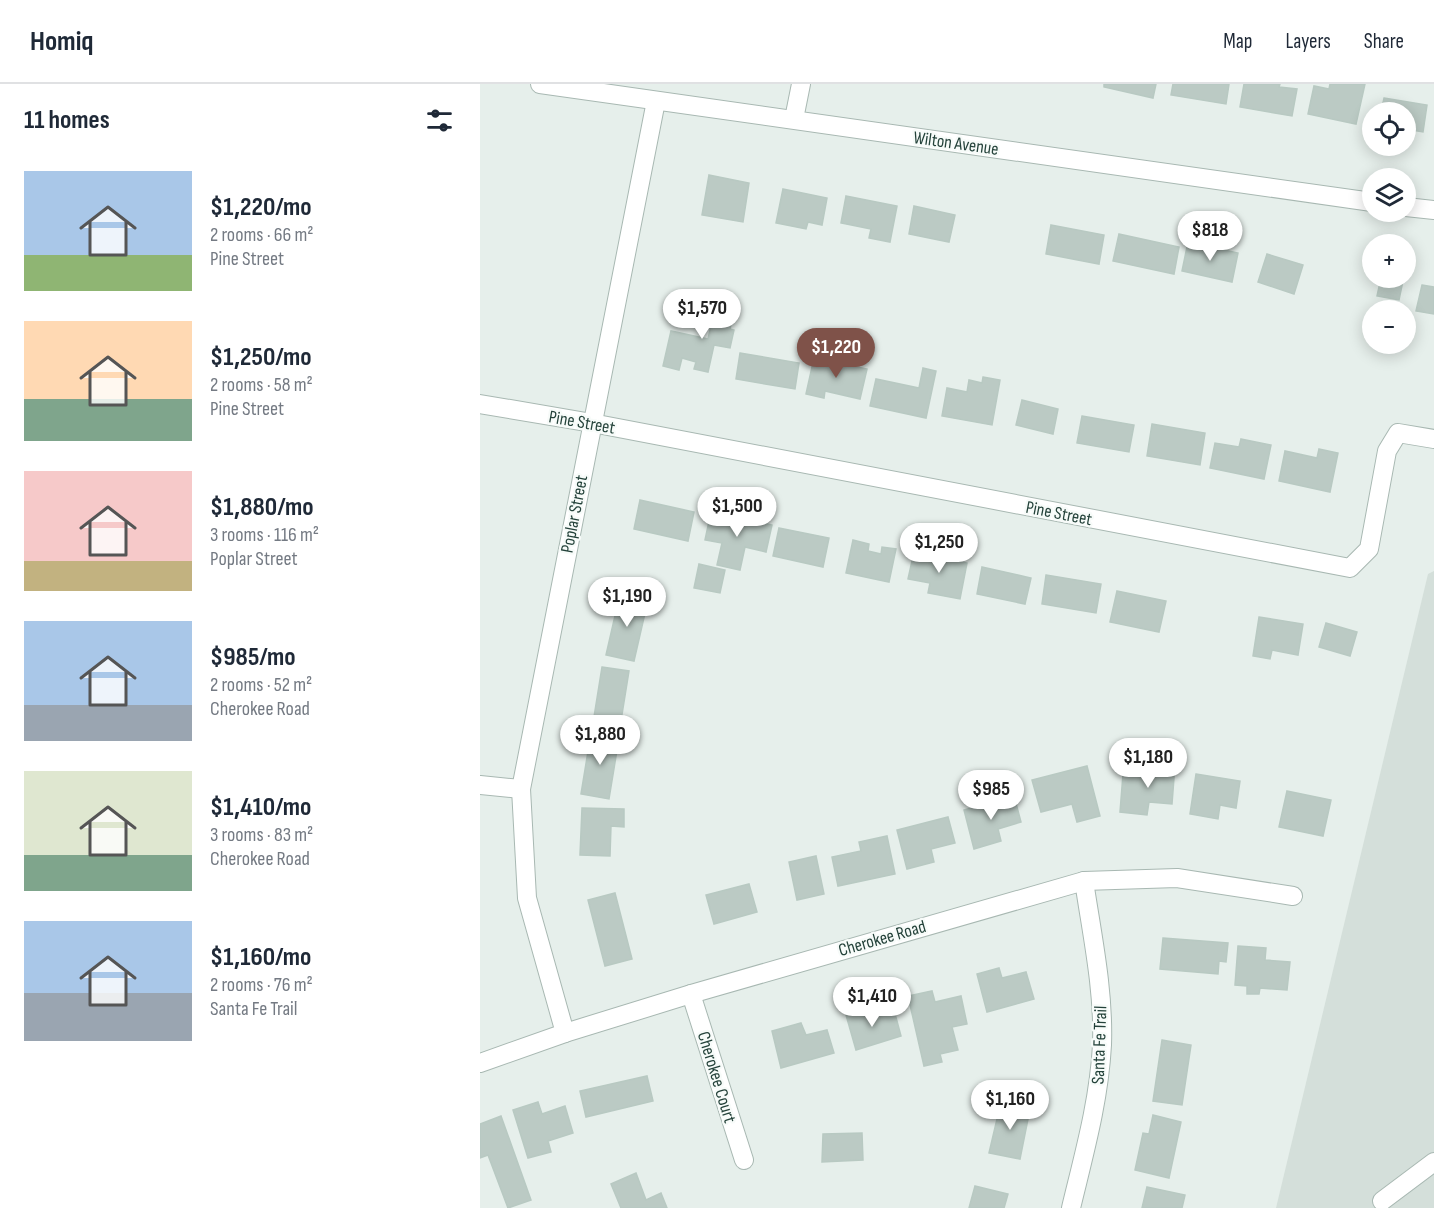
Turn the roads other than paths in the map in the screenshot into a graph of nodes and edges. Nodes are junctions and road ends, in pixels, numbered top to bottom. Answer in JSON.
{"nodes":[{"id":1,"x":540,"y":84,"type":"edge"},
{"id":2,"x":801,"y":84,"type":"edge"},
{"id":3,"x":656,"y":102,"type":"junction"},
{"id":4,"x":794,"y":119,"type":"junction"},
{"id":5,"x":1362,"y":201,"type":"edge"},
{"id":6,"x":1416,"y":208,"type":"edge"},
{"id":7,"x":1434,"y":210,"type":"edge"},
{"id":8,"x":480,"y":404,"type":"edge"},
{"id":9,"x":592,"y":423,"type":"junction"},
{"id":10,"x":1434,"y":439,"type":"edge"},
{"id":11,"x":480,"y":785,"type":"edge"},
{"id":12,"x":521,"y":789,"type":"junction"},
{"id":13,"x":1084,"y":881,"type":"junction"},
{"id":14,"x":1293,"y":896,"type":"dead end"},
{"id":15,"x":691,"y":994,"type":"junction"},
{"id":16,"x":565,"y":1033,"type":"junction"},
{"id":17,"x":480,"y":1063,"type":"edge"},
{"id":18,"x":744,"y":1160,"type":"dead end"},
{"id":19,"x":1434,"y":1162,"type":"edge"},
{"id":20,"x":1382,"y":1201,"type":"dead end"},
{"id":21,"x":1071,"y":1208,"type":"edge"}],
"edges":[{"from":1,"to":3,"type":"street","name":"Wilton Avenue"},
{"from":2,"to":4,"type":"street"},
{"from":3,"to":4,"type":"street","name":"Wilton Avenue"},
{"from":3,"to":9,"type":"street","name":"Poplar Street"},
{"from":4,"to":5,"type":"street","name":"Wilton Avenue"},
{"from":6,"to":7,"type":"street"},
{"from":8,"to":9,"type":"street","name":"Pine Street"},
{"from":9,"to":10,"type":"street","name":"Pine Street"},
{"from":9,"to":12,"type":"street","name":"Poplar Street"},
{"from":11,"to":12,"type":"street"},
{"from":12,"to":16,"type":"street","name":"Poplar Street"},
{"from":13,"to":14,"type":"street","name":"Cherokee Road"},
{"from":13,"to":15,"type":"street","name":"Cherokee Road"},
{"from":13,"to":21,"type":"street","name":"Santa Fe Trail"},
{"from":15,"to":16,"type":"street","name":"Cherokee Road"},
{"from":15,"to":18,"type":"street","name":"Cherokee Court"},
{"from":16,"to":17,"type":"street","name":"Cherokee Road"},
{"from":19,"to":20,"type":"street"}]}
